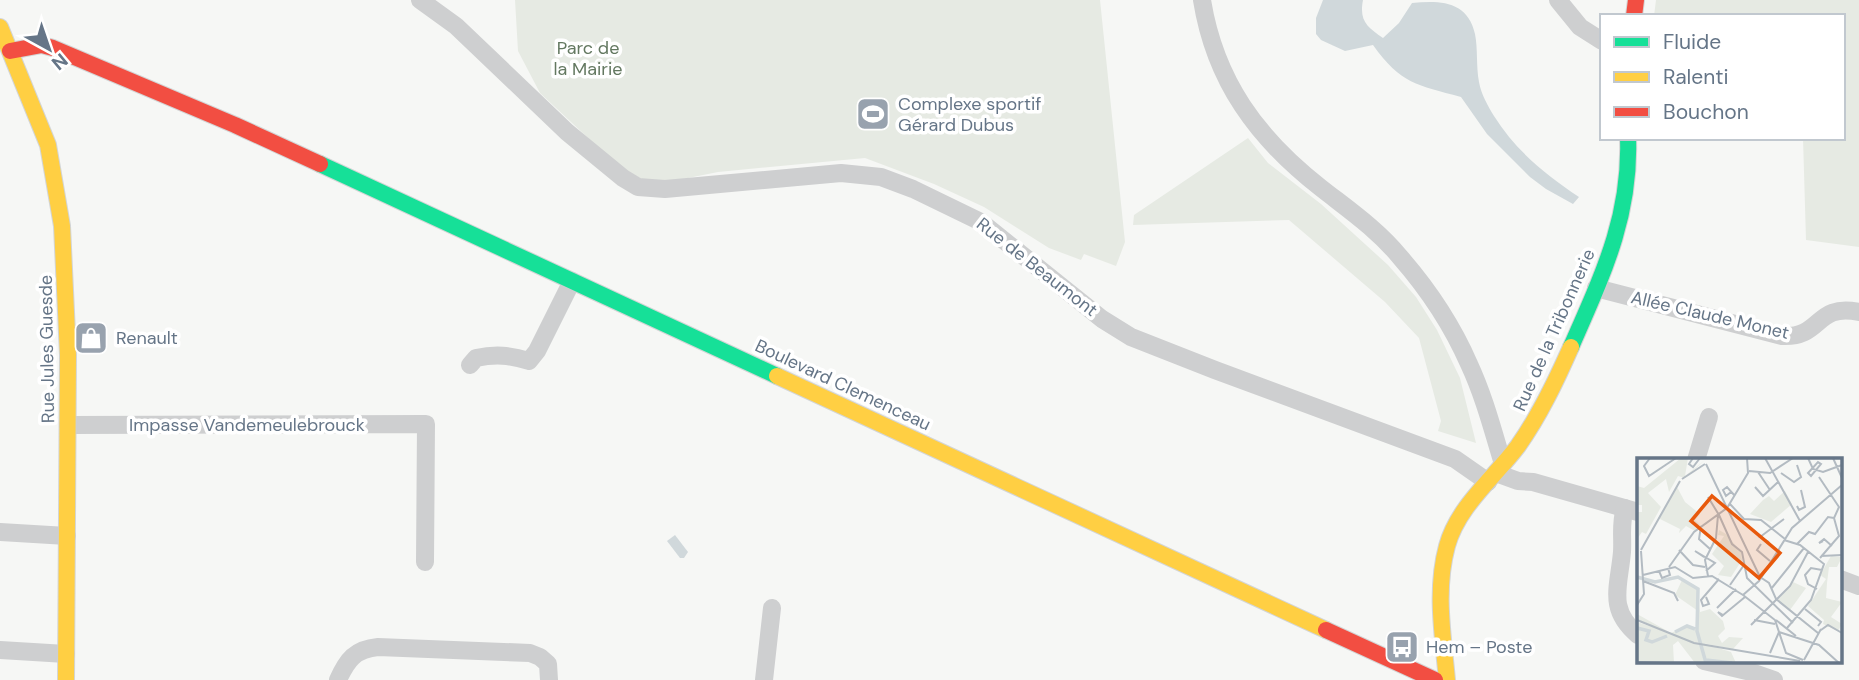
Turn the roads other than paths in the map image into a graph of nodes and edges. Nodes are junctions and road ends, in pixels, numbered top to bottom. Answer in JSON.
{"nodes":[{"id":1,"x":1202,"y":0,"type":"edge"},
{"id":2,"x":1558,"y":0,"type":"edge"},
{"id":3,"x":426,"y":2,"type":"edge"},
{"id":4,"x":37,"y":31,"type":"dead end"},
{"id":5,"x":6,"y":36,"type":"edge"},
{"id":6,"x":1600,"y":40,"type":"edge"},
{"id":7,"x":234,"y":125,"type":"junction"},
{"id":8,"x":1628,"y":140,"type":"edge"},
{"id":9,"x":572,"y":281,"type":"junction"},
{"id":10,"x":1596,"y":288,"type":"junction"},
{"id":11,"x":1859,"y":313,"type":"edge"},
{"id":12,"x":470,"y":365,"type":"dead end"},
{"id":13,"x":1709,"y":417,"type":"dead end"},
{"id":14,"x":68,"y":425,"type":"junction"},
{"id":15,"x":1697,"y":458,"type":"edge"},
{"id":16,"x":1499,"y":469,"type":"junction"},
{"id":17,"x":1632,"y":510,"type":"edge"},
{"id":18,"x":0,"y":532,"type":"edge"},
{"id":19,"x":67,"y":536,"type":"junction"},
{"id":20,"x":425,"y":562,"type":"dead end"},
{"id":21,"x":1842,"y":580,"type":"edge"},
{"id":22,"x":1859,"y":586,"type":"edge"},
{"id":23,"x":772,"y":608,"type":"dead end"},
{"id":24,"x":1637,"y":633,"type":"edge"},
{"id":25,"x":0,"y":650,"type":"edge"},
{"id":26,"x":66,"y":654,"type":"junction"},
{"id":27,"x":1708,"y":662,"type":"edge"},
{"id":28,"x":66,"y":680,"type":"edge"},
{"id":29,"x":338,"y":680,"type":"edge"},
{"id":30,"x":549,"y":680,"type":"edge"},
{"id":31,"x":764,"y":680,"type":"edge"},
{"id":32,"x":1435,"y":680,"type":"edge"},
{"id":33,"x":1447,"y":680,"type":"edge"},
{"id":34,"x":1774,"y":680,"type":"edge"}],
"edges":[{"from":1,"to":16,"type":"street"},
{"from":2,"to":6,"type":"street"},
{"from":3,"to":16,"type":"street","name":"Rue de Beaumont"},
{"from":4,"to":7,"type":"street","name":"Boulevard Clemenceau"},
{"from":5,"to":7,"type":"street","name":"Boulevard Clemenceau"},
{"from":5,"to":14,"type":"street","name":"Rue Jules Guesde"},
{"from":7,"to":9,"type":"street","name":"Boulevard Clemenceau"},
{"from":8,"to":10,"type":"street","name":"Rue de la Tribonnerie"},
{"from":9,"to":12,"type":"street"},
{"from":9,"to":32,"type":"street","name":"Boulevard Clemenceau"},
{"from":10,"to":11,"type":"street","name":"Allée Claude Monet"},
{"from":10,"to":16,"type":"street","name":"Rue de la Tribonnerie"},
{"from":13,"to":15,"type":"street"},
{"from":14,"to":19,"type":"street","name":"Rue Jules Guesde"},
{"from":14,"to":20,"type":"street","name":"Impasse Vandemeulebrouck"},
{"from":16,"to":17,"type":"street","name":"Rue de Beaumont"},
{"from":16,"to":33,"type":"street","name":"Rue de la Tribonnerie"},
{"from":17,"to":24,"type":"street"},
{"from":18,"to":19,"type":"street"},
{"from":19,"to":26,"type":"street","name":"Rue Jules Guesde"},
{"from":21,"to":22,"type":"street"},
{"from":23,"to":31,"type":"street"},
{"from":25,"to":26,"type":"street"},
{"from":26,"to":28,"type":"street","name":"Rue Jules Guesde"},
{"from":27,"to":34,"type":"street"},
{"from":29,"to":30,"type":"street"}]}
